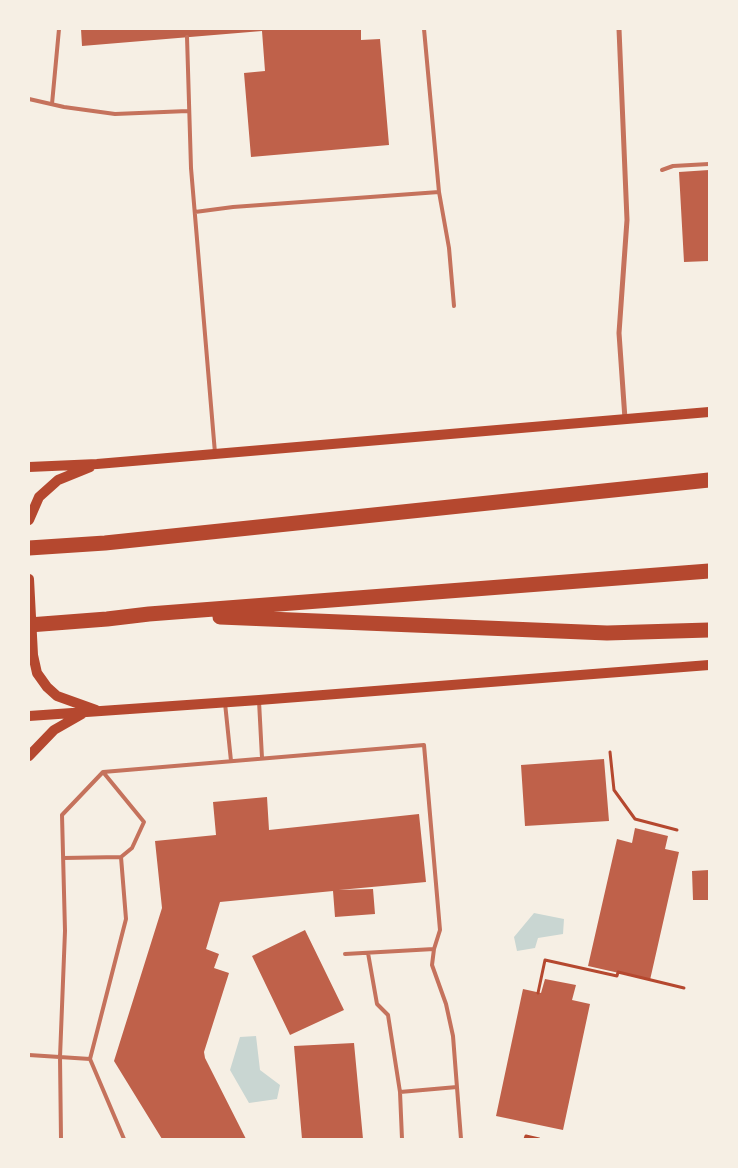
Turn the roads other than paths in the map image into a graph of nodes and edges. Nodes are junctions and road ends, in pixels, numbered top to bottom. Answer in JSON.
{"nodes":[{"id":1,"x":59,"y":29,"type":"edge"},
{"id":2,"x":424,"y":29,"type":"edge"},
{"id":3,"x":618,"y":29,"type":"edge"},
{"id":4,"x":188,"y":37,"type":"dead end"},
{"id":5,"x":29,"y":99,"type":"edge"},
{"id":6,"x":52,"y":104,"type":"junction"},
{"id":7,"x":188,"y":111,"type":"junction"},
{"id":8,"x":709,"y":164,"type":"edge"},
{"id":9,"x":662,"y":170,"type":"dead end"},
{"id":10,"x":438,"y":192,"type":"junction"},
{"id":11,"x":195,"y":212,"type":"junction"},
{"id":12,"x":454,"y":306,"type":"dead end"},
{"id":13,"x":709,"y":412,"type":"edge"},
{"id":14,"x":625,"y":419,"type":"junction"},
{"id":15,"x":215,"y":453,"type":"junction"},
{"id":16,"x":97,"y":464,"type":"junction"},
{"id":17,"x":29,"y":467,"type":"edge"},
{"id":18,"x":709,"y":468,"type":"edge"},
{"id":19,"x":709,"y":480,"type":"edge"},
{"id":20,"x":680,"y":482,"type":"junction"},
{"id":21,"x":29,"y":520,"type":"edge"},
{"id":22,"x":29,"y":548,"type":"edge"},
{"id":23,"x":709,"y":571,"type":"edge"},
{"id":24,"x":29,"y":579,"type":"edge"},
{"id":25,"x":149,"y":614,"type":"junction"},
{"id":26,"x":29,"y":625,"type":"edge"},
{"id":27,"x":709,"y":630,"type":"edge"},
{"id":28,"x":709,"y":665,"type":"edge"},
{"id":29,"x":259,"y":700,"type":"junction"},
{"id":30,"x":225,"y":703,"type":"junction"},
{"id":31,"x":100,"y":712,"type":"junction"},
{"id":32,"x":85,"y":713,"type":"junction"},
{"id":33,"x":29,"y":716,"type":"edge"},
{"id":34,"x":29,"y":756,"type":"edge"},
{"id":35,"x":262,"y":758,"type":"junction"},
{"id":36,"x":231,"y":761,"type":"junction"},
{"id":37,"x":103,"y":772,"type":"junction"},
{"id":38,"x":122,"y":857,"type":"junction"},
{"id":39,"x":63,"y":858,"type":"junction"},
{"id":40,"x":434,"y":949,"type":"junction"},
{"id":41,"x":368,"y":953,"type":"junction"},
{"id":42,"x":345,"y":954,"type":"dead end"},
{"id":43,"x":29,"y":1055,"type":"edge"},
{"id":44,"x":60,"y":1057,"type":"junction"},
{"id":45,"x":90,"y":1059,"type":"junction"},
{"id":46,"x":457,"y":1088,"type":"junction"},
{"id":47,"x":400,"y":1092,"type":"junction"},
{"id":48,"x":61,"y":1139,"type":"edge"},
{"id":49,"x":124,"y":1139,"type":"edge"},
{"id":50,"x":402,"y":1139,"type":"edge"},
{"id":51,"x":461,"y":1139,"type":"edge"}],
"edges":[{"from":1,"to":6,"type":"lane"},
{"from":2,"to":10,"type":"lane"},
{"from":3,"to":14,"type":"street"},
{"from":4,"to":7,"type":"lane"},
{"from":5,"to":6,"type":"lane"},
{"from":6,"to":7,"type":"lane"},
{"from":7,"to":11,"type":"lane"},
{"from":8,"to":9,"type":"lane"},
{"from":10,"to":11,"type":"lane"},
{"from":10,"to":12,"type":"lane"},
{"from":11,"to":15,"type":"lane"},
{"from":13,"to":14,"type":"main road"},
{"from":14,"to":15,"type":"main road"},
{"from":15,"to":16,"type":"main road"},
{"from":16,"to":17,"type":"main road"},
{"from":16,"to":21,"type":"main road"},
{"from":18,"to":20,"type":"highway"},
{"from":19,"to":20,"type":"highway"},
{"from":20,"to":22,"type":"highway"},
{"from":23,"to":25,"type":"highway"},
{"from":24,"to":31,"type":"main road"},
{"from":25,"to":26,"type":"highway"},
{"from":25,"to":27,"type":"highway"},
{"from":28,"to":29,"type":"main road"},
{"from":29,"to":30,"type":"main road"},
{"from":29,"to":35,"type":"lane"},
{"from":30,"to":31,"type":"main road"},
{"from":30,"to":36,"type":"lane"},
{"from":31,"to":32,"type":"main road"},
{"from":32,"to":33,"type":"main road"},
{"from":32,"to":34,"type":"main road"},
{"from":35,"to":36,"type":"lane"},
{"from":35,"to":40,"type":"lane"},
{"from":36,"to":37,"type":"lane"},
{"from":37,"to":38,"type":"lane"},
{"from":37,"to":39,"type":"lane"},
{"from":38,"to":39,"type":"lane"},
{"from":38,"to":45,"type":"lane"},
{"from":39,"to":44,"type":"lane"},
{"from":40,"to":41,"type":"lane"},
{"from":40,"to":46,"type":"lane"},
{"from":41,"to":42,"type":"lane"},
{"from":41,"to":47,"type":"lane"},
{"from":43,"to":44,"type":"lane"},
{"from":44,"to":45,"type":"lane"},
{"from":44,"to":48,"type":"lane"},
{"from":45,"to":49,"type":"lane"},
{"from":46,"to":47,"type":"lane"},
{"from":46,"to":51,"type":"lane"},
{"from":47,"to":50,"type":"lane"}]}
